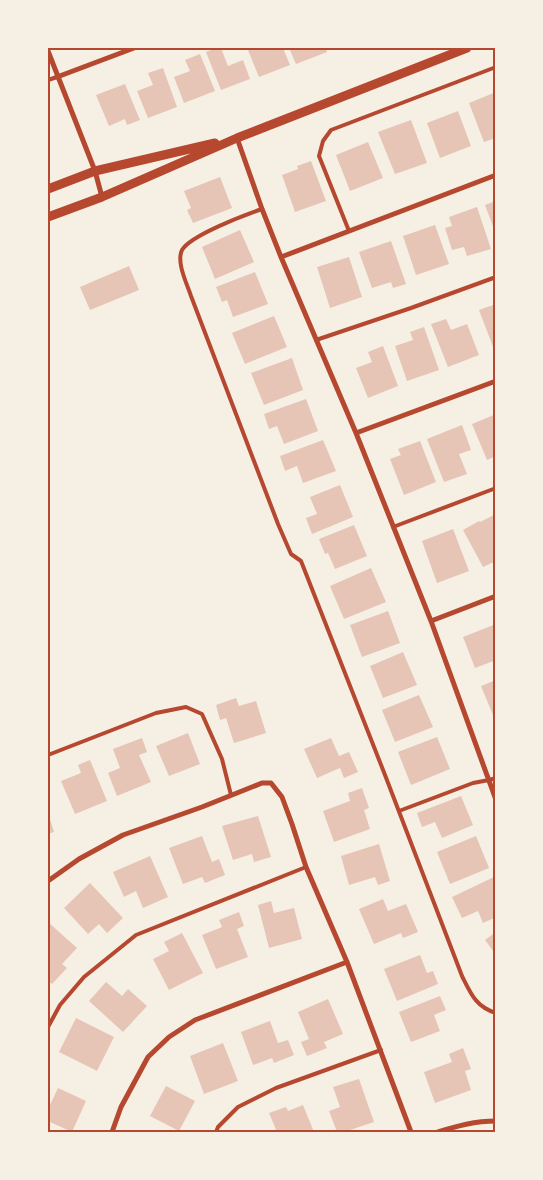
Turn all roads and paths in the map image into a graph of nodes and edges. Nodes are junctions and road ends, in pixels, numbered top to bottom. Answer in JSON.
{"nodes":[{"id":1,"x":134,"y":48,"type":"edge"},
{"id":2,"x":467,"y":48,"type":"edge"},
{"id":3,"x":48,"y":51,"type":"edge"},
{"id":4,"x":496,"y":66,"type":"edge"},
{"id":5,"x":57,"y":76,"type":"junction"},
{"id":6,"x":48,"y":80,"type":"edge"},
{"id":7,"x":237,"y":138,"type":"junction"},
{"id":8,"x":95,"y":171,"type":"junction"},
{"id":9,"x":496,"y":176,"type":"edge"},
{"id":10,"x":48,"y":189,"type":"edge"},
{"id":11,"x":102,"y":197,"type":"junction"},
{"id":12,"x":262,"y":209,"type":"junction"},
{"id":13,"x":48,"y":217,"type":"edge"},
{"id":14,"x":349,"y":231,"type":"junction"},
{"id":15,"x":281,"y":257,"type":"junction"},
{"id":16,"x":496,"y":277,"type":"edge"},
{"id":17,"x":316,"y":340,"type":"junction"},
{"id":18,"x":496,"y":382,"type":"edge"},
{"id":19,"x":356,"y":433,"type":"junction"},
{"id":20,"x":496,"y":488,"type":"edge"},
{"id":21,"x":393,"y":527,"type":"junction"},
{"id":22,"x":496,"y":596,"type":"edge"},
{"id":23,"x":431,"y":621,"type":"junction"},
{"id":24,"x":48,"y":755,"type":"edge"},
{"id":25,"x":496,"y":778,"type":"edge"},
{"id":26,"x":488,"y":780,"type":"junction"},
{"id":27,"x":232,"y":795,"type":"junction"},
{"id":28,"x":496,"y":800,"type":"edge"},
{"id":29,"x":399,"y":811,"type":"junction"},
{"id":30,"x":306,"y":867,"type":"junction"},
{"id":31,"x":48,"y":881,"type":"edge"},
{"id":32,"x":346,"y":962,"type":"junction"},
{"id":33,"x":496,"y":1013,"type":"edge"},
{"id":34,"x":48,"y":1027,"type":"edge"},
{"id":35,"x":380,"y":1050,"type":"junction"},
{"id":36,"x":496,"y":1121,"type":"edge"},
{"id":37,"x":112,"y":1132,"type":"edge"},
{"id":38,"x":216,"y":1132,"type":"edge"},
{"id":39,"x":411,"y":1132,"type":"edge"},
{"id":40,"x":438,"y":1132,"type":"edge"}],
"edges":[{"from":1,"to":5,"type":"street"},
{"from":2,"to":7,"type":"street"},
{"from":3,"to":5,"type":"street"},
{"from":4,"to":14,"type":"lane"},
{"from":5,"to":6,"type":"lane"},
{"from":5,"to":8,"type":"street"},
{"from":7,"to":8,"type":"street"},
{"from":7,"to":11,"type":"street"},
{"from":7,"to":12,"type":"street"},
{"from":8,"to":10,"type":"street"},
{"from":8,"to":11,"type":"street"},
{"from":9,"to":14,"type":"street"},
{"from":11,"to":13,"type":"street"},
{"from":12,"to":15,"type":"street"},
{"from":12,"to":29,"type":"lane"},
{"from":14,"to":15,"type":"street"},
{"from":15,"to":17,"type":"street"},
{"from":16,"to":17,"type":"lane"},
{"from":17,"to":19,"type":"street"},
{"from":18,"to":19,"type":"street"},
{"from":19,"to":21,"type":"street"},
{"from":20,"to":21,"type":"lane"},
{"from":21,"to":23,"type":"street"},
{"from":22,"to":23,"type":"street"},
{"from":23,"to":26,"type":"street"},
{"from":24,"to":27,"type":"lane"},
{"from":25,"to":26,"type":"lane"},
{"from":26,"to":28,"type":"street"},
{"from":26,"to":29,"type":"lane"},
{"from":27,"to":30,"type":"street"},
{"from":27,"to":31,"type":"street"},
{"from":29,"to":33,"type":"lane"},
{"from":30,"to":32,"type":"street"},
{"from":30,"to":34,"type":"lane"},
{"from":32,"to":35,"type":"street"},
{"from":32,"to":37,"type":"street"},
{"from":35,"to":38,"type":"lane"},
{"from":35,"to":39,"type":"street"},
{"from":36,"to":40,"type":"street"}]}
